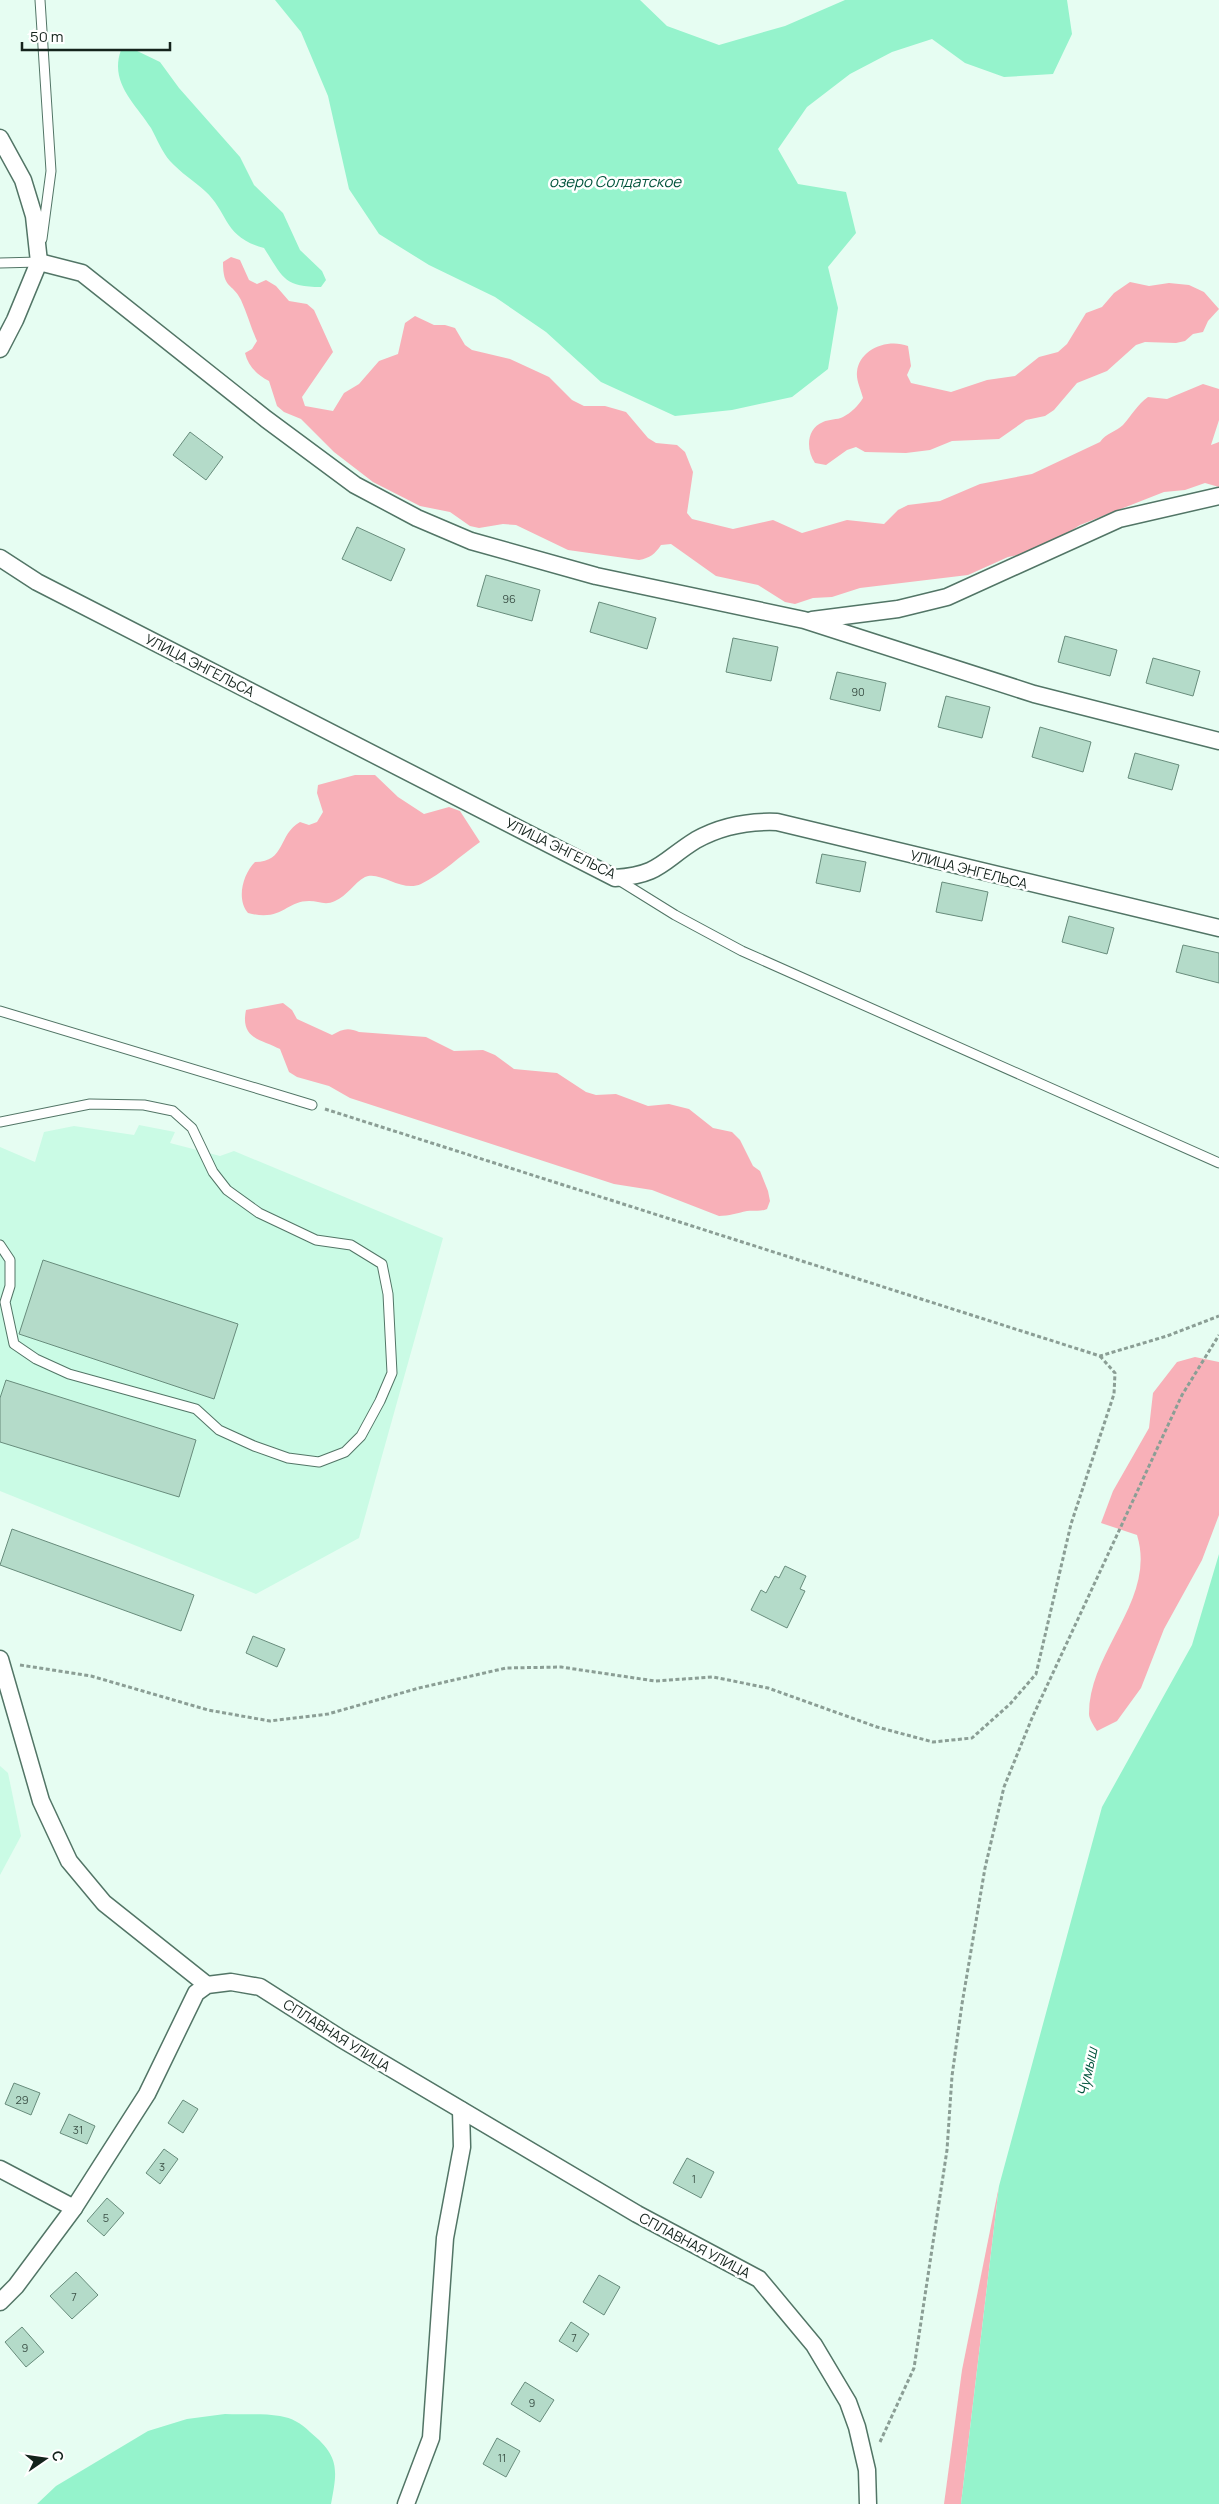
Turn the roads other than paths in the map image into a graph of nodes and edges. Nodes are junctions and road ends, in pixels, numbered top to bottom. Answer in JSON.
{"nodes":[{"id":1,"x":40,"y":0,"type":"edge"},
{"id":2,"x":0,"y":138,"type":"edge"},
{"id":3,"x":39,"y":262,"type":"junction"},
{"id":4,"x":0,"y":263,"type":"edge"},
{"id":5,"x":0,"y":349,"type":"edge"},
{"id":6,"x":1219,"y":496,"type":"edge"},
{"id":7,"x":0,"y":558,"type":"edge"},
{"id":8,"x":804,"y":620,"type":"junction"},
{"id":9,"x":1219,"y":741,"type":"edge"},
{"id":10,"x":615,"y":878,"type":"junction"},
{"id":11,"x":1219,"y":928,"type":"edge"},
{"id":12,"x":0,"y":1011,"type":"edge"},
{"id":13,"x":312,"y":1105,"type":"road end"},
{"id":14,"x":0,"y":1122,"type":"edge"},
{"id":15,"x":1219,"y":1163,"type":"edge"},
{"id":16,"x":0,"y":1245,"type":"edge"},
{"id":17,"x":1,"y":1661,"type":"edge"},
{"id":18,"x":208,"y":1985,"type":"junction"},
{"id":19,"x":461,"y":2110,"type":"junction"},
{"id":20,"x":0,"y":2169,"type":"edge"},
{"id":21,"x":74,"y":2208,"type":"junction"},
{"id":22,"x":0,"y":2302,"type":"edge"},
{"id":23,"x":406,"y":2504,"type":"edge"},
{"id":24,"x":868,"y":2504,"type":"edge"}],
"edges":[{"from":1,"to":3,"type":"lane"},
{"from":2,"to":3,"type":"street"},
{"from":3,"to":4,"type":"lane"},
{"from":3,"to":5,"type":"street"},
{"from":3,"to":8,"type":"street"},
{"from":6,"to":8,"type":"street"},
{"from":7,"to":10,"type":"street","name":"УЛИЦА ЭНГЕЛЬСА"},
{"from":8,"to":9,"type":"street"},
{"from":10,"to":11,"type":"street","name":"УЛИЦА ЭНГЕЛЬСА"},
{"from":10,"to":15,"type":"lane"},
{"from":12,"to":13,"type":"lane"},
{"from":14,"to":16,"type":"lane"},
{"from":17,"to":18,"type":"street"},
{"from":18,"to":19,"type":"street","name":"СПЛАВНАЯ УЛИЦА"},
{"from":18,"to":21,"type":"street"},
{"from":19,"to":23,"type":"street"},
{"from":19,"to":24,"type":"street","name":"СПЛАВНАЯ УЛИЦА"},
{"from":20,"to":21,"type":"street"},
{"from":21,"to":22,"type":"street"}]}
